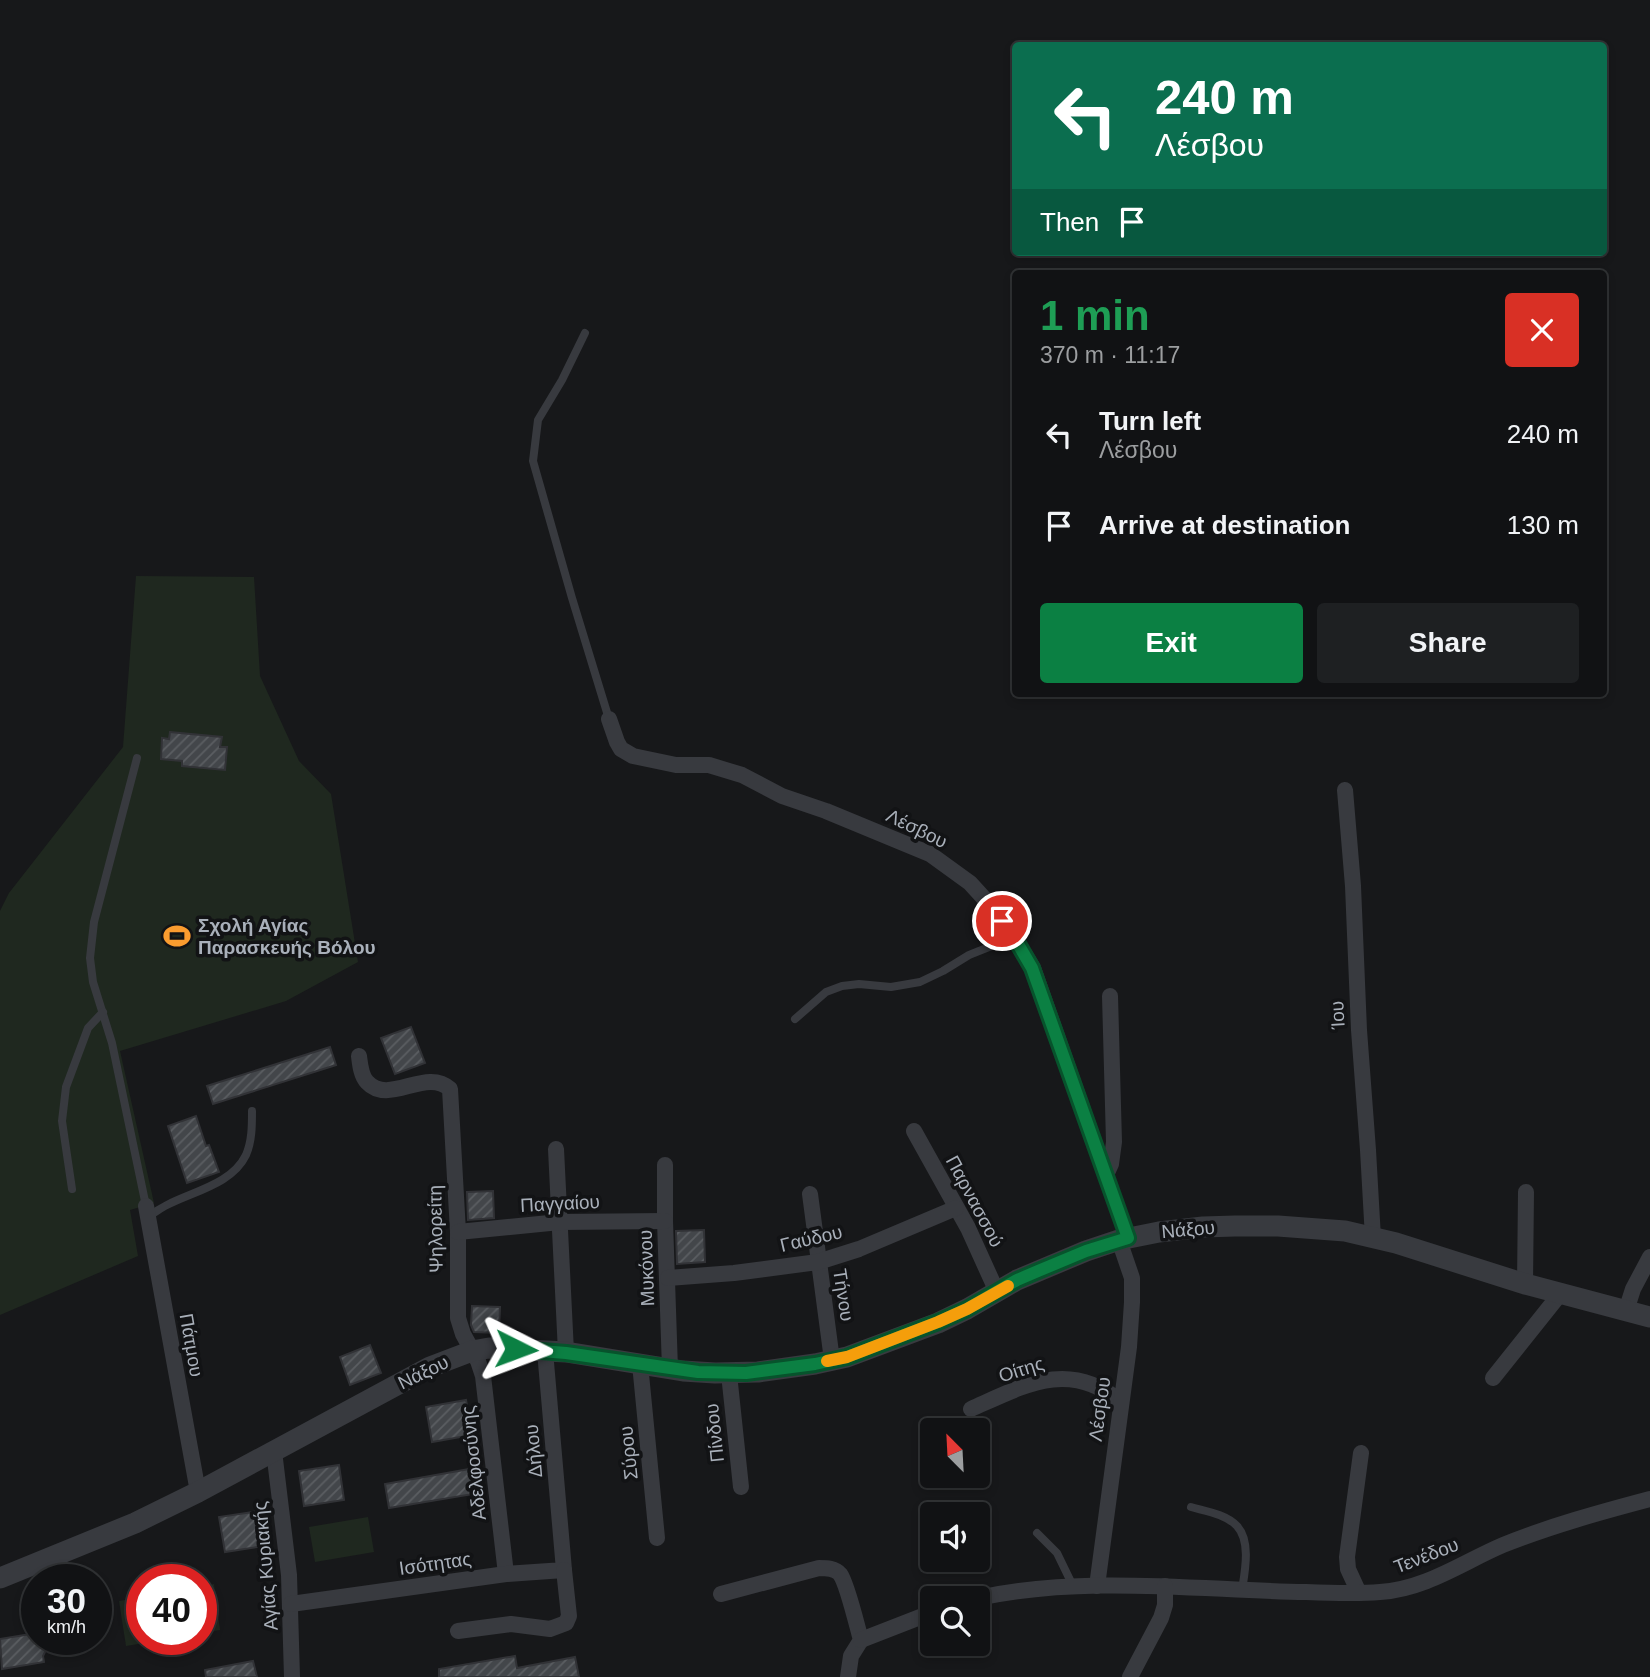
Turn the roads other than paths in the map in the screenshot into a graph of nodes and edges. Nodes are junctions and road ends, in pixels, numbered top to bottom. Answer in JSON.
{"nodes":[{"id":1,"x":585,"y":333,"type":"dead end"},
{"id":2,"x":609,"y":719,"type":"joint"},
{"id":3,"x":137,"y":758,"type":"dead end"},
{"id":4,"x":1345,"y":790,"type":"dead end"},
{"id":5,"x":1014,"y":937,"type":"junction"},
{"id":6,"x":1110,"y":996,"type":"dead end"},
{"id":7,"x":103,"y":1012,"type":"junction"},
{"id":8,"x":795,"y":1019,"type":"dead end"},
{"id":9,"x":359,"y":1056,"type":"dead end"},
{"id":10,"x":252,"y":1111,"type":"dead end"},
{"id":11,"x":914,"y":1131,"type":"dead end"},
{"id":12,"x":556,"y":1149,"type":"dead end"},
{"id":13,"x":665,"y":1165,"type":"dead end"},
{"id":14,"x":1106,"y":1175,"type":"junction"},
{"id":15,"x":72,"y":1189,"type":"dead end"},
{"id":16,"x":1526,"y":1192,"type":"dead end"},
{"id":17,"x":810,"y":1194,"type":"dead end"},
{"id":18,"x":956,"y":1208,"type":"junction"},
{"id":19,"x":147,"y":1211,"type":"junction"},
{"id":20,"x":665,"y":1221,"type":"junction"},
{"id":21,"x":560,"y":1222,"type":"junction"},
{"id":22,"x":458,"y":1232,"type":"junction"},
{"id":23,"x":1373,"y":1238,"type":"junction"},
{"id":24,"x":1124,"y":1239,"type":"junction"},
{"id":25,"x":1650,"y":1258,"type":"edge"},
{"id":26,"x":818,"y":1262,"type":"junction"},
{"id":27,"x":668,"y":1278,"type":"junction"},
{"id":28,"x":1525,"y":1284,"type":"junction"},
{"id":29,"x":997,"y":1292,"type":"junction"},
{"id":30,"x":1560,"y":1294,"type":"junction"},
{"id":31,"x":1626,"y":1311,"type":"junction"},
{"id":32,"x":1650,"y":1318,"type":"edge"},
{"id":33,"x":472,"y":1351,"type":"junction"},
{"id":34,"x":555,"y":1352,"type":"junction"},
{"id":35,"x":832,"y":1360,"type":"junction"},
{"id":36,"x":640,"y":1364,"type":"junction"},
{"id":37,"x":670,"y":1369,"type":"junction"},
{"id":38,"x":729,"y":1374,"type":"junction"},
{"id":39,"x":1493,"y":1378,"type":"dead end"},
{"id":40,"x":1121,"y":1402,"type":"junction"},
{"id":41,"x":971,"y":1409,"type":"dead end"},
{"id":42,"x":274,"y":1451,"type":"junction"},
{"id":43,"x":1361,"y":1454,"type":"dead end"},
{"id":44,"x":741,"y":1487,"type":"dead end"},
{"id":45,"x":198,"y":1492,"type":"junction"},
{"id":46,"x":1650,"y":1499,"type":"edge"},
{"id":47,"x":1191,"y":1507,"type":"dead end"},
{"id":48,"x":1037,"y":1533,"type":"dead end"},
{"id":49,"x":657,"y":1538,"type":"dead end"},
{"id":50,"x":564,"y":1570,"type":"junction"},
{"id":51,"x":506,"y":1574,"type":"junction"},
{"id":52,"x":0,"y":1578,"type":"edge"},
{"id":53,"x":1073,"y":1586,"type":"junction"},
{"id":54,"x":1097,"y":1586,"type":"junction"},
{"id":55,"x":1165,"y":1586,"type":"junction"},
{"id":56,"x":1241,"y":1591,"type":"junction"},
{"id":57,"x":1359,"y":1593,"type":"junction"},
{"id":58,"x":721,"y":1594,"type":"dead end"},
{"id":59,"x":990,"y":1596,"type":"edge"},
{"id":60,"x":291,"y":1604,"type":"junction"},
{"id":61,"x":920,"y":1617,"type":"edge"},
{"id":62,"x":458,"y":1631,"type":"dead end"},
{"id":63,"x":861,"y":1640,"type":"junction"},
{"id":64,"x":292,"y":1677,"type":"edge"},
{"id":65,"x":848,"y":1677,"type":"edge"},
{"id":66,"x":1130,"y":1677,"type":"edge"}],
"edges":[{"from":1,"to":2,"type":"lane"},
{"from":2,"to":5,"type":"street","name":"Λέσβου"},
{"from":3,"to":7,"type":"lane"},
{"from":4,"to":23,"type":"street","name":"Ίου"},
{"from":5,"to":8,"type":"lane"},
{"from":5,"to":14,"type":"street","name":"Λέσβου"},
{"from":6,"to":14,"type":"street"},
{"from":7,"to":15,"type":"lane"},
{"from":7,"to":19,"type":"lane"},
{"from":9,"to":22,"type":"street","name":"Ψηλορείτη"},
{"from":10,"to":19,"type":"lane"},
{"from":11,"to":18,"type":"street","name":"Παρνασσού"},
{"from":12,"to":21,"type":"street","name":"Δήλου"},
{"from":13,"to":20,"type":"street","name":"Μυκόνου"},
{"from":14,"to":24,"type":"street","name":"Λέσβου"},
{"from":16,"to":28,"type":"street"},
{"from":17,"to":26,"type":"street","name":"Τήνου"},
{"from":18,"to":26,"type":"street","name":"Γαύδου"},
{"from":18,"to":29,"type":"street","name":"Παρνασσού"},
{"from":19,"to":45,"type":"street","name":"Πάτμου"},
{"from":20,"to":21,"type":"street","name":"Παγγαίου"},
{"from":20,"to":27,"type":"street","name":"Μυκόνου"},
{"from":21,"to":22,"type":"street","name":"Παγγαίου"},
{"from":21,"to":34,"type":"street","name":"Δήλου"},
{"from":22,"to":33,"type":"street","name":"Ψηλορείτη"},
{"from":23,"to":24,"type":"street","name":"Νάξου"},
{"from":23,"to":28,"type":"street","name":"Νάξου"},
{"from":24,"to":29,"type":"street","name":"Νάξου"},
{"from":24,"to":40,"type":"street","name":"Λέσβου"},
{"from":25,"to":31,"type":"street"},
{"from":26,"to":27,"type":"street","name":"Γαύδου"},
{"from":26,"to":35,"type":"street","name":"Τήνου"},
{"from":27,"to":37,"type":"street","name":"Μυκόνου"},
{"from":28,"to":30,"type":"street","name":"Νάξου"},
{"from":29,"to":35,"type":"street","name":"Νάξου"},
{"from":30,"to":31,"type":"street","name":"Νάξου"},
{"from":30,"to":39,"type":"street"},
{"from":31,"to":32,"type":"street","name":"Νάξου"},
{"from":33,"to":34,"type":"street","name":"Νάξου"},
{"from":33,"to":42,"type":"street","name":"Νάξου"},
{"from":33,"to":51,"type":"street","name":"Αδελφοσύνης"},
{"from":34,"to":36,"type":"street","name":"Νάξου"},
{"from":34,"to":50,"type":"street","name":"Δήλου"},
{"from":35,"to":38,"type":"street","name":"Νάξου"},
{"from":36,"to":37,"type":"street","name":"Νάξου"},
{"from":36,"to":49,"type":"street","name":"Σύρου"},
{"from":37,"to":38,"type":"street","name":"Νάξου"},
{"from":38,"to":44,"type":"street","name":"Πίνδου"},
{"from":40,"to":41,"type":"street","name":"Οίτης"},
{"from":40,"to":54,"type":"street","name":"Λέσβου"},
{"from":42,"to":45,"type":"street","name":"Νάξου"},
{"from":42,"to":60,"type":"street","name":"Αγίας Κυριακής"},
{"from":43,"to":57,"type":"street"},
{"from":45,"to":52,"type":"street","name":"Νάξου"},
{"from":46,"to":57,"type":"street","name":"Τενέδου"},
{"from":47,"to":56,"type":"lane"},
{"from":48,"to":53,"type":"lane"},
{"from":50,"to":51,"type":"street","name":"Ισότητας"},
{"from":50,"to":62,"type":"street"},
{"from":51,"to":60,"type":"street","name":"Ισότητας"},
{"from":53,"to":54,"type":"street","name":"Τενέδου"},
{"from":53,"to":59,"type":"street","name":"Τενέδου"},
{"from":54,"to":55,"type":"street","name":"Τενέδου"},
{"from":55,"to":56,"type":"street","name":"Τενέδου"},
{"from":55,"to":66,"type":"street"},
{"from":56,"to":57,"type":"street","name":"Τενέδου"},
{"from":58,"to":63,"type":"street"},
{"from":60,"to":64,"type":"street","name":"Αγίας Κυριακής"},
{"from":61,"to":63,"type":"street"},
{"from":63,"to":65,"type":"street"}]}
